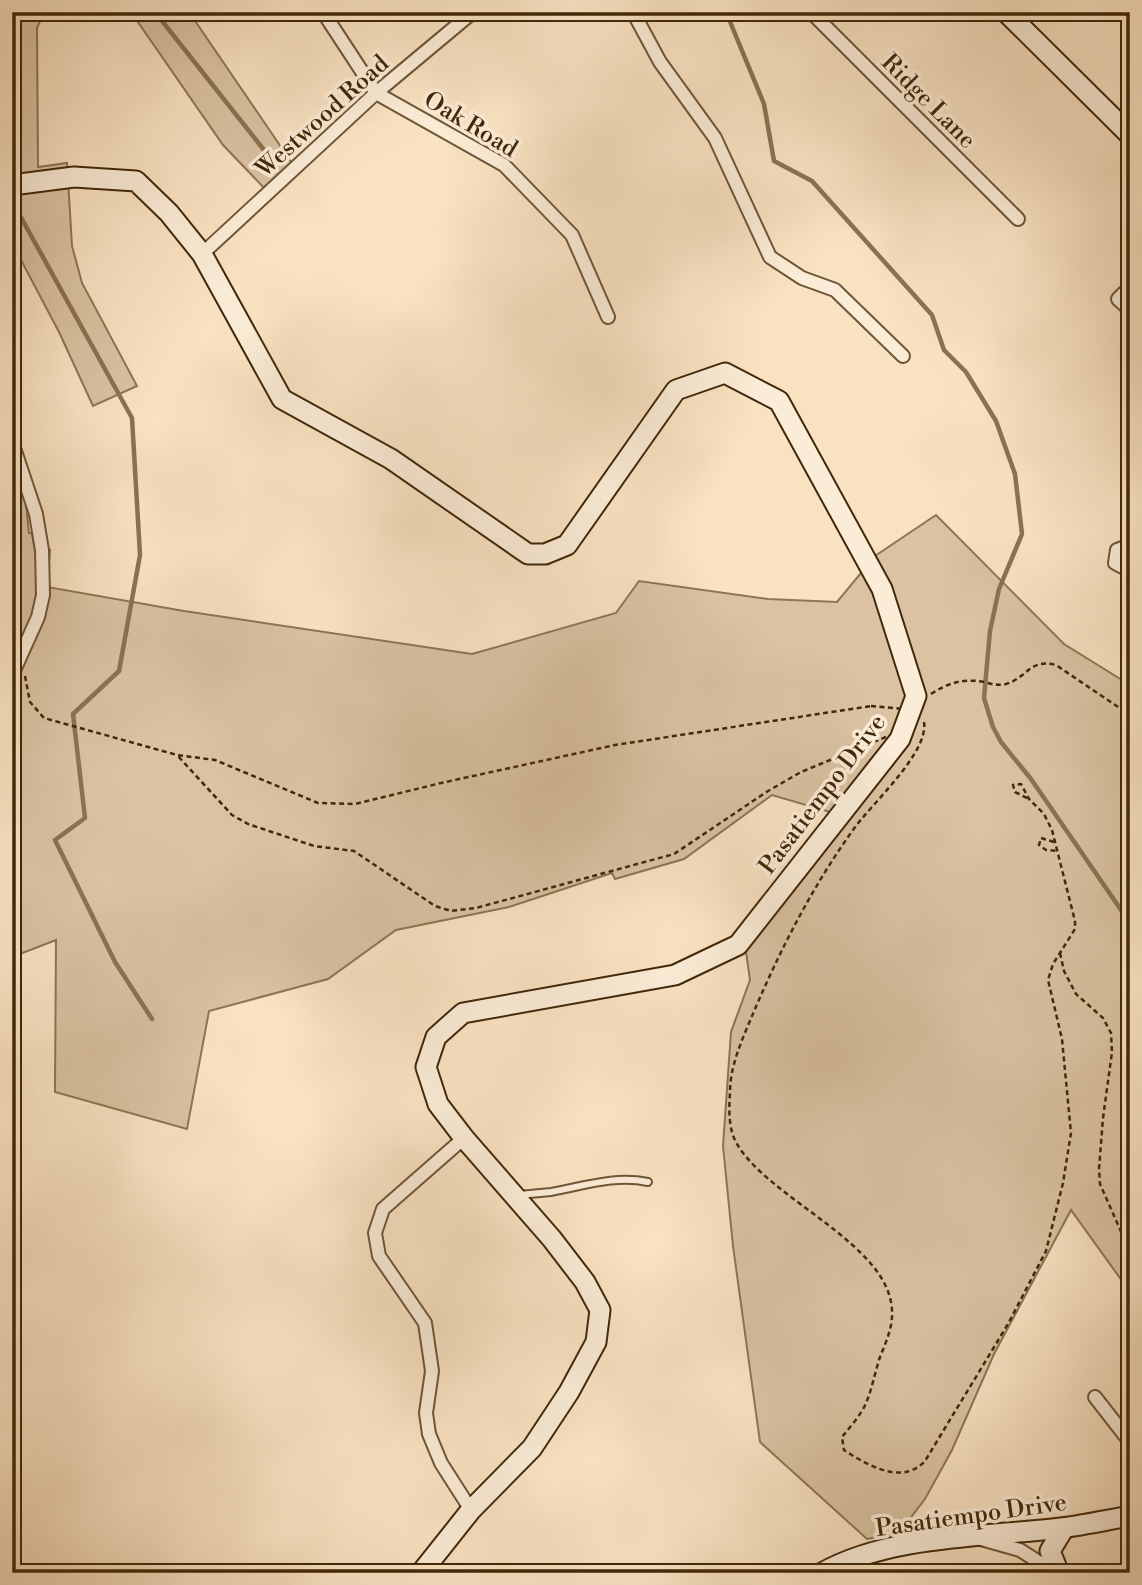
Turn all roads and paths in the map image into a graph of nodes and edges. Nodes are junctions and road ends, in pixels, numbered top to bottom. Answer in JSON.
{"nodes":[{"id":1,"x":323,"y":12,"type":"edge"},
{"id":2,"x":473,"y":12,"type":"edge"},
{"id":3,"x":633,"y":12,"type":"edge"},
{"id":4,"x":811,"y":12,"type":"edge"},
{"id":5,"x":1006,"y":12,"type":"edge"},
{"id":6,"x":376,"y":93,"type":"junction"},
{"id":7,"x":1130,"y":135,"type":"edge"},
{"id":8,"x":12,"y":185,"type":"edge"},
{"id":9,"x":1018,"y":219,"type":"dead end"},
{"id":10,"x":202,"y":254,"type":"junction"},
{"id":11,"x":1130,"y":287,"type":"edge"},
{"id":12,"x":1130,"y":310,"type":"edge"},
{"id":13,"x":608,"y":317,"type":"dead end"},
{"id":14,"x":903,"y":356,"type":"dead end"},
{"id":15,"x":12,"y":442,"type":"edge"},
{"id":16,"x":1130,"y":545,"type":"edge"},
{"id":17,"x":1130,"y":571,"type":"edge"},
{"id":18,"x":13,"y":674,"type":"edge"},
{"id":19,"x":928,"y":696,"type":"dead end"},
{"id":20,"x":908,"y":711,"type":"junction"},
{"id":21,"x":1130,"y":715,"type":"edge"},
{"id":22,"x":177,"y":755,"type":"junction"},
{"id":23,"x":1029,"y":799,"type":"junction"},
{"id":24,"x":1056,"y":843,"type":"junction"},
{"id":25,"x":1058,"y":850,"type":"junction"},
{"id":26,"x":1060,"y":953,"type":"junction"},
{"id":27,"x":464,"y":1138,"type":"junction"},
{"id":28,"x":648,"y":1182,"type":"dead end"},
{"id":29,"x":513,"y":1195,"type":"junction"},
{"id":30,"x":1130,"y":1252,"type":"edge"},
{"id":31,"x":12,"y":1299,"type":"edge"},
{"id":32,"x":15,"y":1304,"type":"dead end"},
{"id":33,"x":1095,"y":1397,"type":"dead end"},
{"id":34,"x":1130,"y":1442,"type":"edge"},
{"id":35,"x":471,"y":1510,"type":"junction"},
{"id":36,"x":1130,"y":1516,"type":"edge"},
{"id":37,"x":1064,"y":1528,"type":"junction"},
{"id":38,"x":974,"y":1537,"type":"junction"},
{"id":39,"x":421,"y":1573,"type":"edge"},
{"id":40,"x":821,"y":1573,"type":"edge"},
{"id":41,"x":1057,"y":1573,"type":"edge"}],
"edges":[{"from":1,"to":6,"type":"street","name":"Oak Road"},
{"from":2,"to":6,"type":"street","name":"Westwood Road"},
{"from":3,"to":14,"type":"street"},
{"from":4,"to":9,"type":"street","name":"Ridge Lane"},
{"from":5,"to":7,"type":"street"},
{"from":6,"to":10,"type":"street","name":"Westwood Road"},
{"from":6,"to":13,"type":"street","name":"Oak Road"},
{"from":8,"to":10,"type":"street","name":"Pasatiempo Drive"},
{"from":10,"to":20,"type":"street","name":"Pasatiempo Drive"},
{"from":11,"to":12,"type":"street"},
{"from":15,"to":18,"type":"street"},
{"from":16,"to":17,"type":"street"},
{"from":18,"to":22,"type":"path"},
{"from":19,"to":21,"type":"path"},
{"from":20,"to":22,"type":"path"},
{"from":20,"to":22,"type":"path"},
{"from":20,"to":26,"type":"path"},
{"from":20,"to":27,"type":"street","name":"Pasatiempo Drive"},
{"from":23,"to":23,"type":"path"},
{"from":23,"to":24,"type":"path"},
{"from":24,"to":25,"type":"path"},
{"from":24,"to":25,"type":"path"},
{"from":25,"to":26,"type":"path"},
{"from":26,"to":30,"type":"path"},
{"from":27,"to":29,"type":"street","name":"Pasatiempo Drive"},
{"from":27,"to":35,"type":"street"},
{"from":28,"to":29,"type":"lane"},
{"from":29,"to":35,"type":"street","name":"Pasatiempo Drive"},
{"from":31,"to":32,"type":"path"},
{"from":33,"to":34,"type":"street"},
{"from":35,"to":39,"type":"street","name":"Pasatiempo Drive"},
{"from":36,"to":37,"type":"street","name":"Pasatiempo Drive"},
{"from":37,"to":38,"type":"street","name":"Pasatiempo Drive"},
{"from":37,"to":41,"type":"street"},
{"from":38,"to":40,"type":"street","name":"Pasatiempo Drive"},
{"from":38,"to":41,"type":"street"}]}
